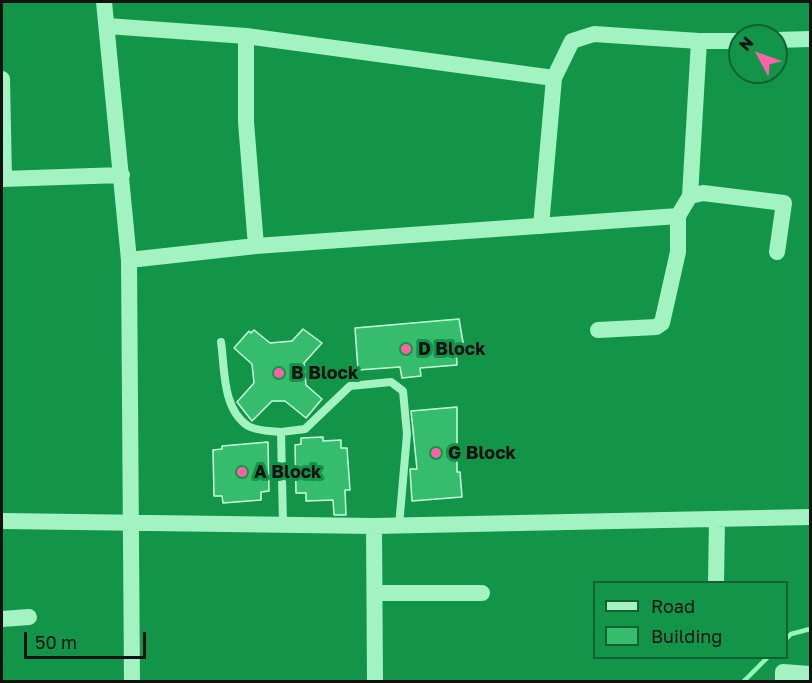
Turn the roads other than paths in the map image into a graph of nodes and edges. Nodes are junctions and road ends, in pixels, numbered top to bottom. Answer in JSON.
{"nodes":[{"id":1,"x":104,"y":2,"type":"edge"},
{"id":2,"x":107,"y":26,"type":"junction"},
{"id":3,"x":246,"y":36,"type":"junction"},
{"id":4,"x":810,"y":39,"type":"edge"},
{"id":5,"x":728,"y":40,"type":"edge"},
{"id":6,"x":788,"y":40,"type":"edge"},
{"id":7,"x":699,"y":41,"type":"junction"},
{"id":8,"x":554,"y":78,"type":"junction"},
{"id":9,"x":2,"y":79,"type":"edge"},
{"id":10,"x":122,"y":174,"type":"junction"},
{"id":11,"x":3,"y":179,"type":"edge"},
{"id":12,"x":690,"y":196,"type":"junction"},
{"id":13,"x":678,"y":216,"type":"junction"},
{"id":14,"x":541,"y":226,"type":"junction"},
{"id":15,"x":256,"y":246,"type":"junction"},
{"id":16,"x":777,"y":252,"type":"dead end"},
{"id":17,"x":129,"y":260,"type":"junction"},
{"id":18,"x":598,"y":330,"type":"dead end"},
{"id":19,"x":221,"y":342,"type":"dead end"},
{"id":20,"x":280,"y":432,"type":"junction"},
{"id":21,"x":810,"y":517,"type":"edge"},
{"id":22,"x":717,"y":519,"type":"junction"},
{"id":23,"x":2,"y":521,"type":"edge"},
{"id":24,"x":132,"y":521,"type":"junction"},
{"id":25,"x":283,"y":524,"type":"junction"},
{"id":26,"x":374,"y":526,"type":"junction"},
{"id":27,"x":399,"y":526,"type":"junction"},
{"id":28,"x":716,"y":581,"type":"edge"},
{"id":29,"x":376,"y":593,"type":"junction"},
{"id":30,"x":482,"y":593,"type":"dead end"},
{"id":31,"x":29,"y":618,"type":"dead end"},
{"id":32,"x":2,"y":619,"type":"edge"},
{"id":33,"x":782,"y":670,"type":"edge"},
{"id":34,"x":810,"y":674,"type":"edge"},
{"id":35,"x":132,"y":681,"type":"edge"},
{"id":36,"x":375,"y":681,"type":"edge"}],
"edges":[{"from":1,"to":2,"type":"street"},
{"from":2,"to":3,"type":"street"},
{"from":2,"to":10,"type":"street"},
{"from":3,"to":8,"type":"street"},
{"from":3,"to":15,"type":"street"},
{"from":4,"to":6,"type":"street"},
{"from":5,"to":7,"type":"street"},
{"from":7,"to":8,"type":"street"},
{"from":7,"to":12,"type":"street"},
{"from":8,"to":14,"type":"street"},
{"from":9,"to":11,"type":"street"},
{"from":10,"to":11,"type":"street"},
{"from":10,"to":17,"type":"street"},
{"from":12,"to":13,"type":"street"},
{"from":12,"to":16,"type":"street"},
{"from":13,"to":14,"type":"street"},
{"from":13,"to":18,"type":"street"},
{"from":14,"to":15,"type":"street"},
{"from":15,"to":17,"type":"street"},
{"from":17,"to":24,"type":"street"},
{"from":19,"to":20,"type":"lane"},
{"from":20,"to":25,"type":"lane"},
{"from":20,"to":27,"type":"lane"},
{"from":21,"to":22,"type":"street"},
{"from":22,"to":27,"type":"street"},
{"from":22,"to":28,"type":"street"},
{"from":23,"to":24,"type":"street"},
{"from":24,"to":25,"type":"street"},
{"from":24,"to":35,"type":"street"},
{"from":25,"to":26,"type":"street"},
{"from":26,"to":27,"type":"street"},
{"from":26,"to":29,"type":"street"},
{"from":29,"to":30,"type":"street"},
{"from":29,"to":36,"type":"street"},
{"from":31,"to":32,"type":"street"},
{"from":33,"to":34,"type":"street"}]}
